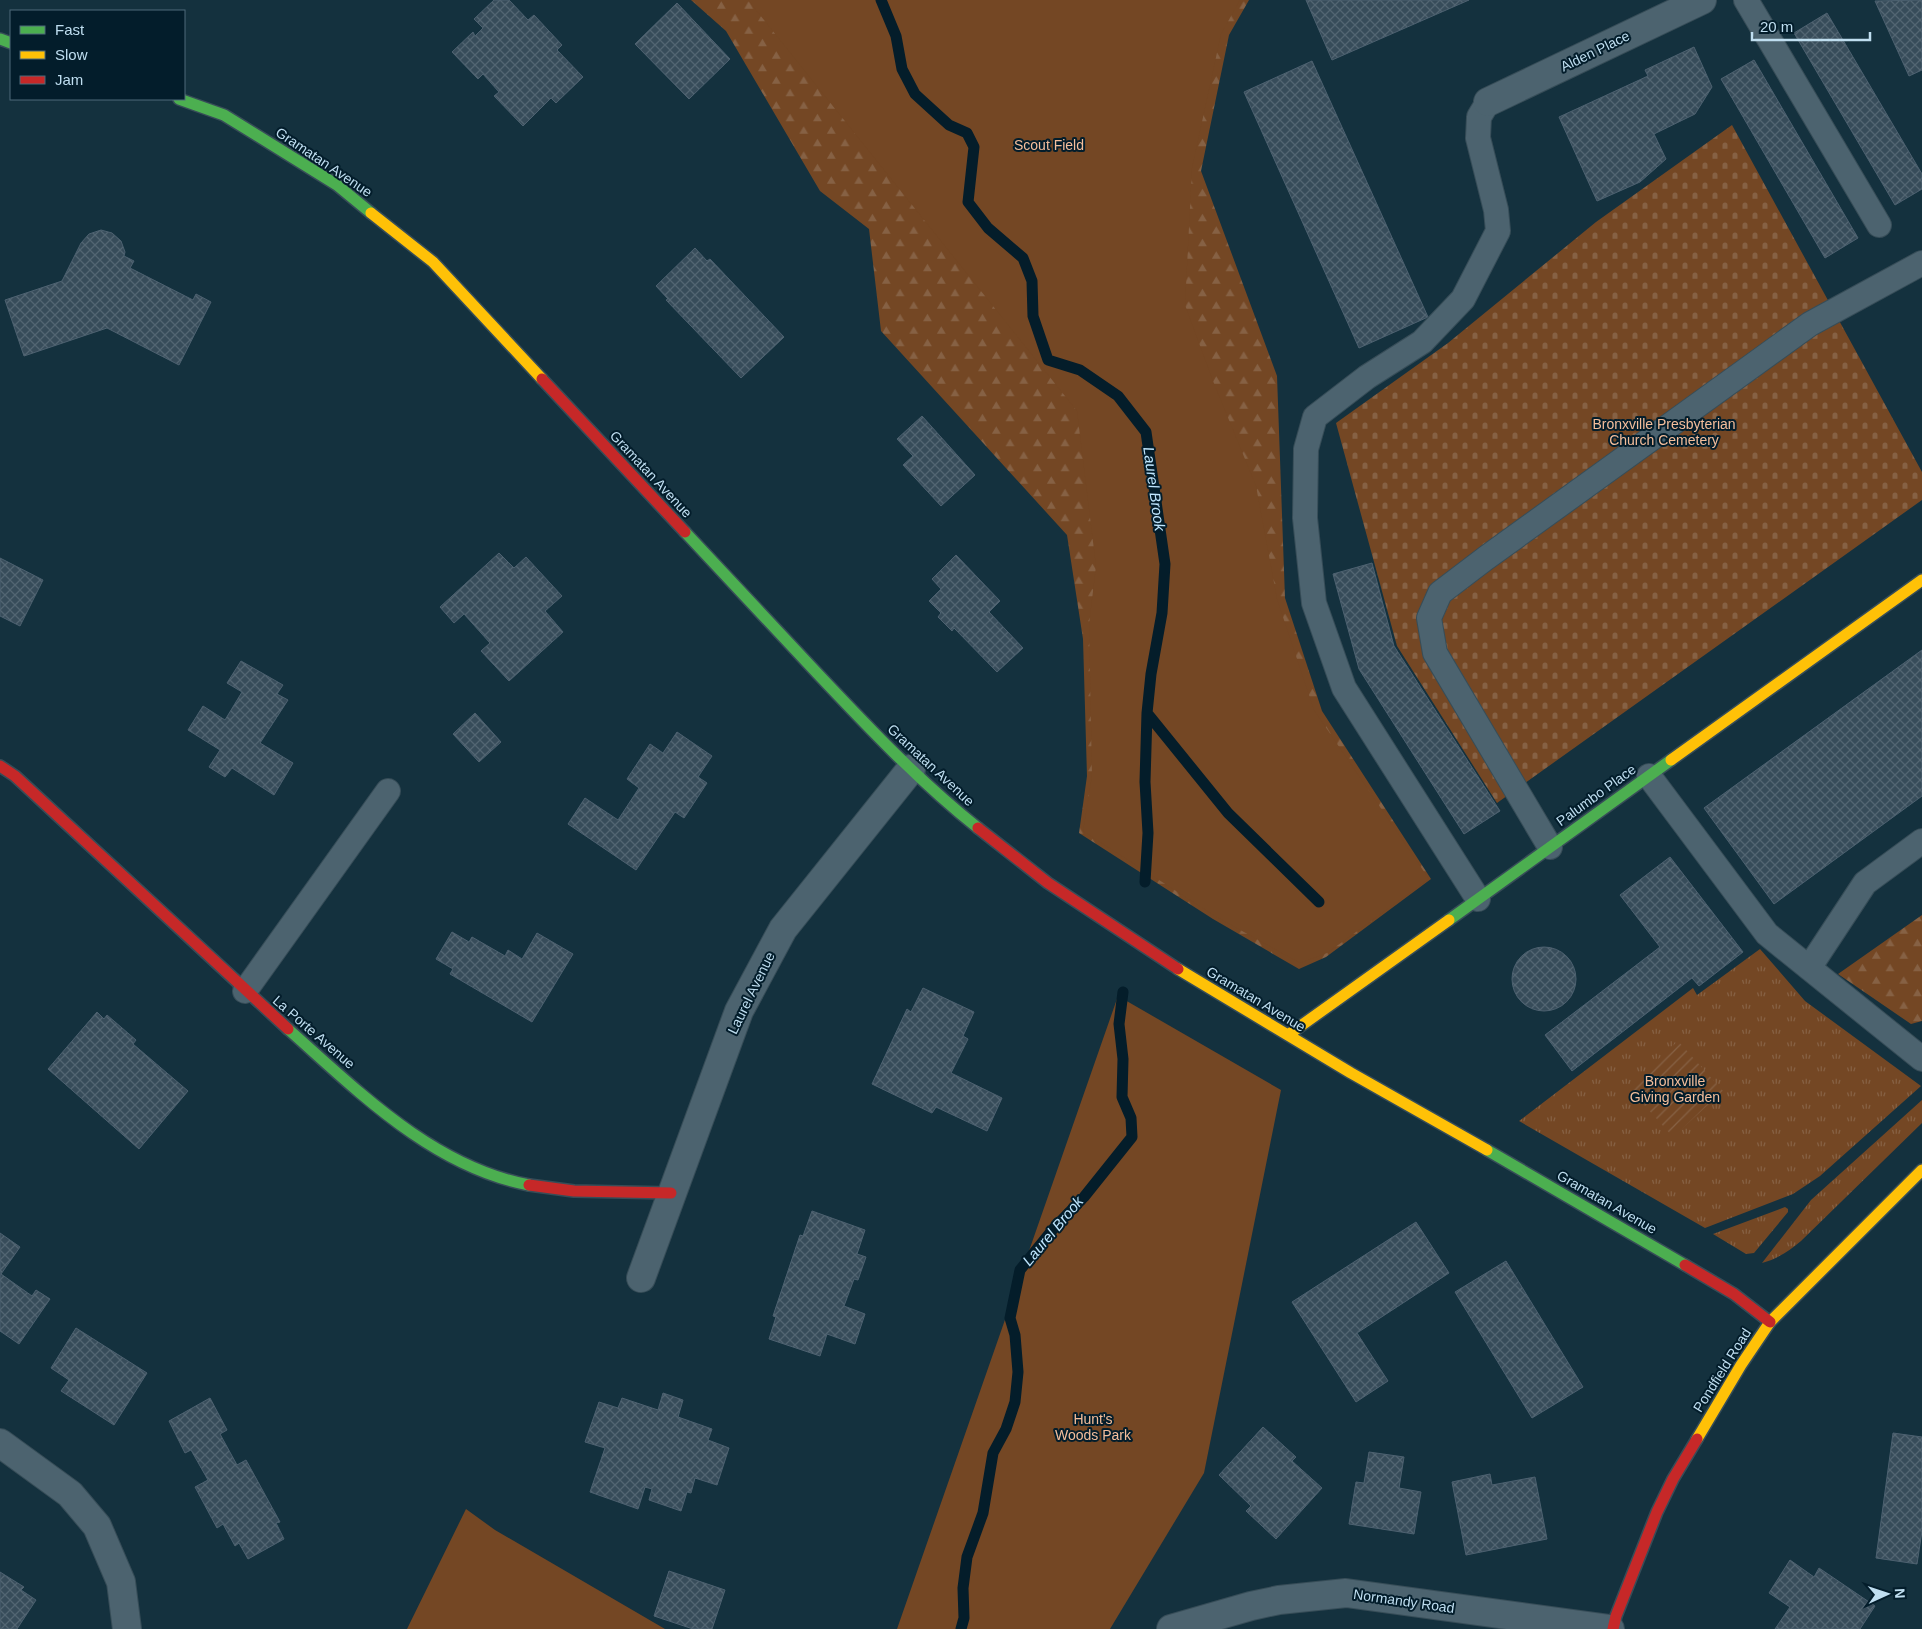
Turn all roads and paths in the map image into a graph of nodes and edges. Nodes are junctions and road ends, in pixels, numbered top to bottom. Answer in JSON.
{"nodes":[{"id":1,"x":1702,"y":0,"type":"edge"},
{"id":2,"x":1746,"y":0,"type":"edge"},
{"id":3,"x":182,"y":100,"type":"edge"},
{"id":4,"x":1488,"y":102,"type":"joint"},
{"id":5,"x":1879,"y":225,"type":"dead end"},
{"id":6,"x":1922,"y":263,"type":"edge"},
{"id":7,"x":1922,"y":580,"type":"edge"},
{"id":8,"x":0,"y":766,"type":"edge"},
{"id":9,"x":911,"y":769,"type":"junction"},
{"id":10,"x":1649,"y":776,"type":"junction"},
{"id":11,"x":388,"y":791,"type":"dead end"},
{"id":12,"x":1922,"y":842,"type":"edge"},
{"id":13,"x":1550,"y":847,"type":"junction"},
{"id":14,"x":1478,"y":899,"type":"junction"},
{"id":15,"x":1809,"y":968,"type":"junction"},
{"id":16,"x":245,"y":991,"type":"junction"},
{"id":17,"x":1288,"y":1035,"type":"junction"},
{"id":18,"x":1922,"y":1059,"type":"edge"},
{"id":19,"x":1922,"y":1170,"type":"edge"},
{"id":20,"x":671,"y":1193,"type":"junction"},
{"id":21,"x":641,"y":1278,"type":"dead end"},
{"id":22,"x":1770,"y":1322,"type":"junction"},
{"id":23,"x":0,"y":1443,"type":"edge"},
{"id":24,"x":127,"y":1629,"type":"edge"},
{"id":25,"x":1171,"y":1629,"type":"edge"},
{"id":26,"x":1611,"y":1629,"type":"edge"}],
"edges":[{"from":1,"to":4,"type":"street","name":"Alden Place"},
{"from":2,"to":5,"type":"lane"},
{"from":3,"to":9,"type":"street","name":"Gramatan Avenue"},
{"from":4,"to":14,"type":"lane"},
{"from":6,"to":13,"type":"lane"},
{"from":7,"to":10,"type":"street","name":"Palumbo Place"},
{"from":8,"to":16,"type":"street","name":"La Porte Avenue"},
{"from":9,"to":17,"type":"street","name":"Gramatan Avenue"},
{"from":9,"to":20,"type":"street","name":"Laurel Avenue"},
{"from":10,"to":13,"type":"street","name":"Palumbo Place"},
{"from":10,"to":15,"type":"lane"},
{"from":11,"to":16,"type":"lane"},
{"from":12,"to":15,"type":"lane"},
{"from":13,"to":14,"type":"street","name":"Palumbo Place"},
{"from":14,"to":17,"type":"street","name":"Palumbo Place"},
{"from":15,"to":18,"type":"lane"},
{"from":16,"to":20,"type":"street","name":"La Porte Avenue"},
{"from":17,"to":22,"type":"street","name":"Gramatan Avenue"},
{"from":19,"to":22,"type":"street","name":"Pondfield Road"},
{"from":20,"to":21,"type":"street","name":"Laurel Avenue"},
{"from":22,"to":26,"type":"street","name":"Pondfield Road"},
{"from":23,"to":24,"type":"street"},
{"from":25,"to":26,"type":"street","name":"Normandy Road"}]}
